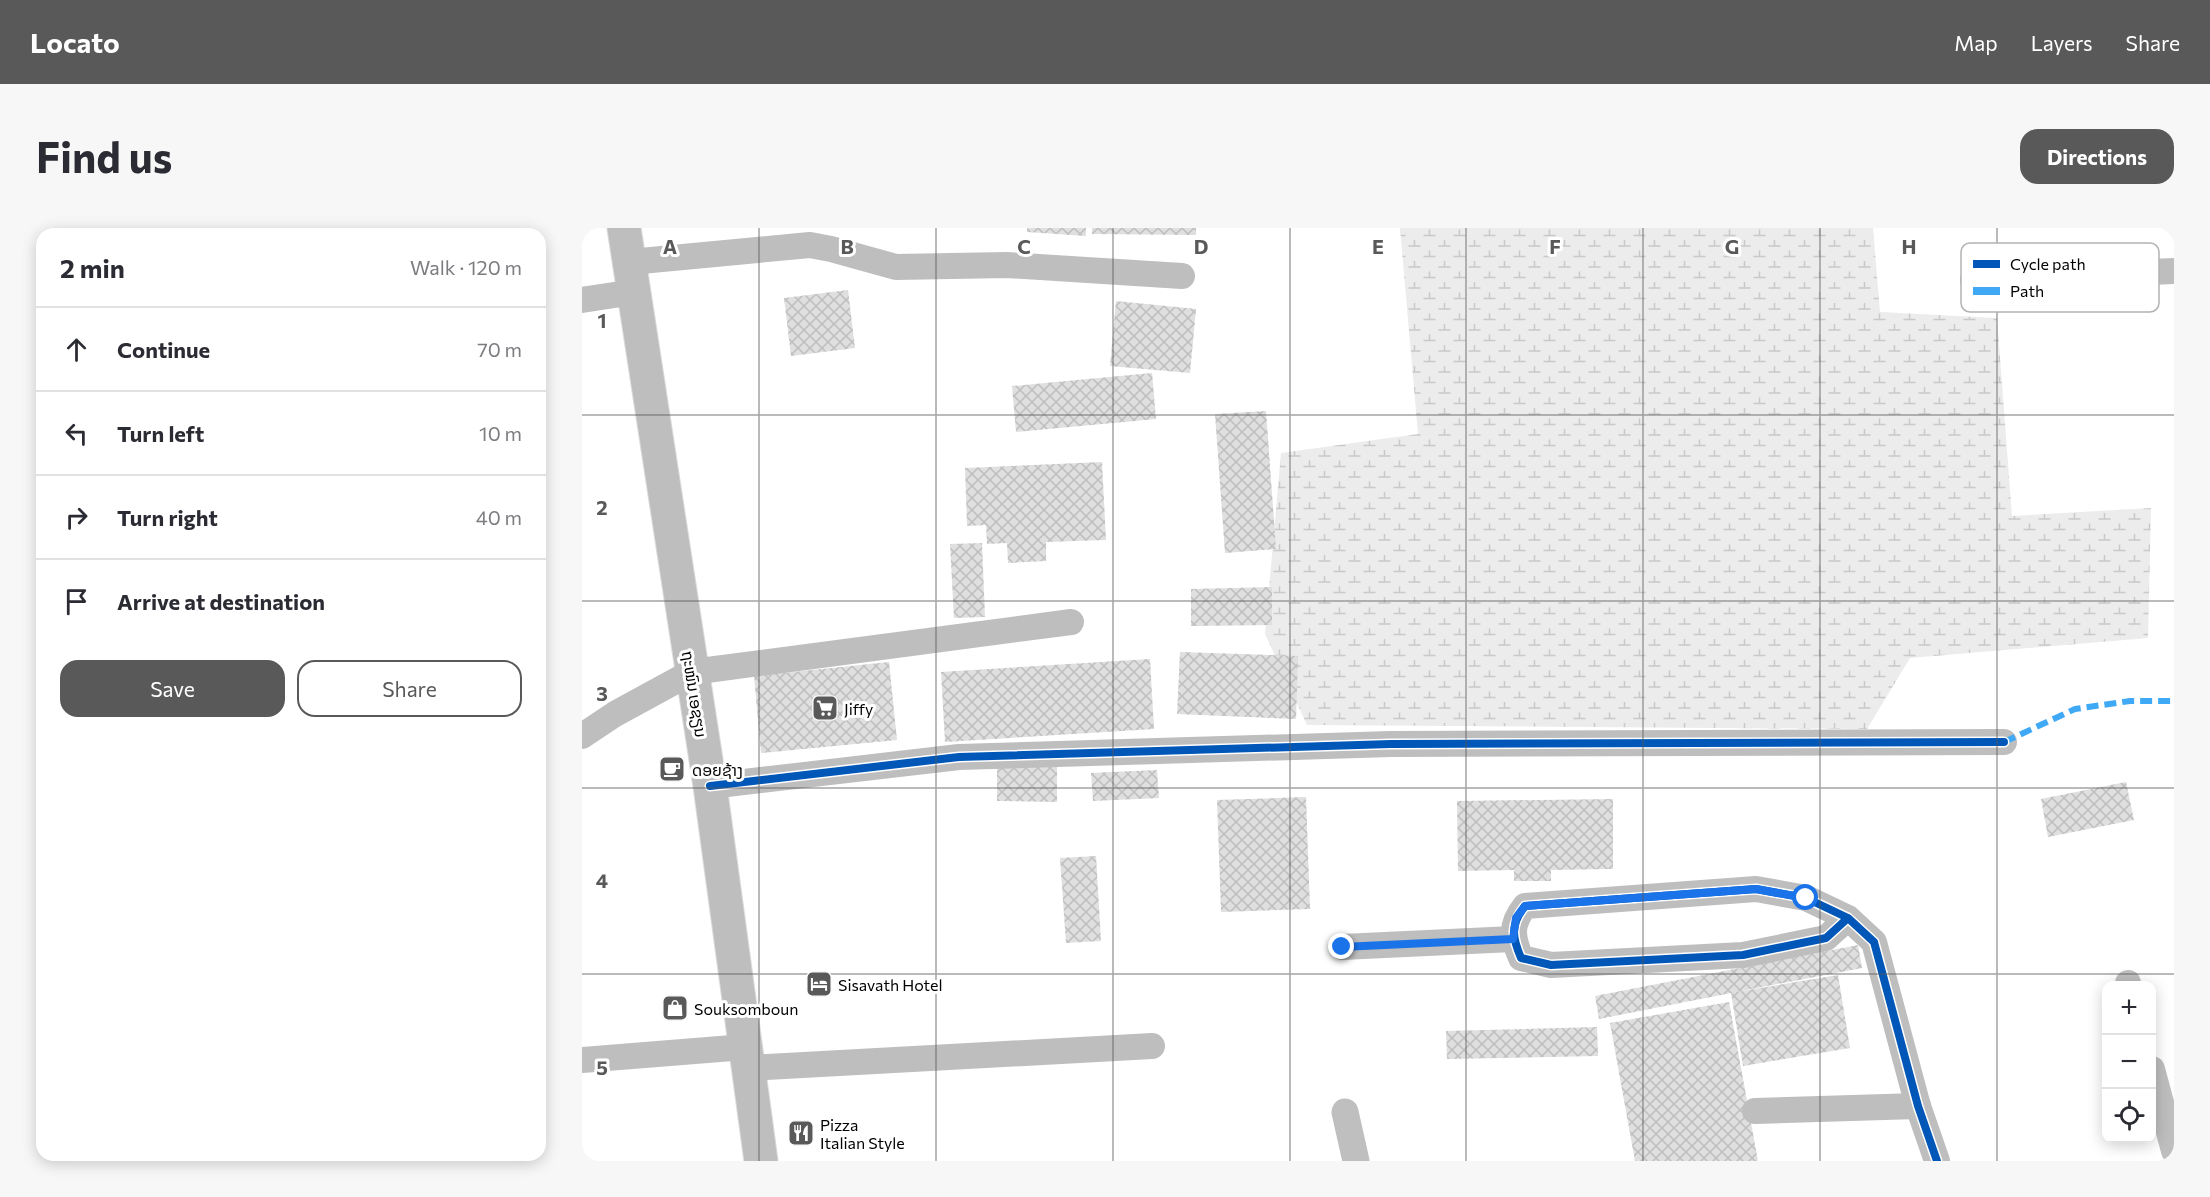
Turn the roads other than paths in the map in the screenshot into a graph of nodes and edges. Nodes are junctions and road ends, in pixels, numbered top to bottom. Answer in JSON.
{"nodes":[{"id":1,"x":624,"y":228,"type":"edge"},
{"id":2,"x":2174,"y":270,"type":"edge"},
{"id":3,"x":2159,"y":271,"type":"edge"},
{"id":4,"x":1182,"y":276,"type":"dead end"},
{"id":5,"x":632,"y":277,"type":"junction"},
{"id":6,"x":582,"y":300,"type":"edge"},
{"id":7,"x":1071,"y":622,"type":"dead end"},
{"id":8,"x":692,"y":672,"type":"junction"},
{"id":9,"x":582,"y":736,"type":"edge"},
{"id":10,"x":2004,"y":742,"type":"dead end"},
{"id":11,"x":710,"y":786,"type":"junction"},
{"id":12,"x":1848,"y":918,"type":"junction"},
{"id":13,"x":1513,"y":939,"type":"junction"},
{"id":14,"x":1342,"y":947,"type":"dead end"},
{"id":15,"x":1152,"y":1046,"type":"dead end"},
{"id":16,"x":746,"y":1058,"type":"junction"},
{"id":17,"x":582,"y":1060,"type":"edge"},
{"id":18,"x":2156,"y":1087,"type":"edge"},
{"id":19,"x":1918,"y":1106,"type":"junction"},
{"id":20,"x":1755,"y":1111,"type":"dead end"},
{"id":21,"x":2174,"y":1151,"type":"edge"},
{"id":22,"x":761,"y":1161,"type":"edge"},
{"id":23,"x":1937,"y":1161,"type":"edge"}],
"edges":[{"from":1,"to":5,"type":"main road","name":"ຖະໜົນ ເອຊຽນ"},
{"from":2,"to":3,"type":"street"},
{"from":4,"to":5,"type":"street"},
{"from":5,"to":6,"type":"street"},
{"from":5,"to":8,"type":"main road","name":"ຖະໜົນ ເອຊຽນ"},
{"from":7,"to":8,"type":"street"},
{"from":8,"to":9,"type":"street"},
{"from":8,"to":11,"type":"main road","name":"ຖະໜົນ ເອຊຽນ"},
{"from":10,"to":11,"type":"street"},
{"from":11,"to":16,"type":"main road","name":"ຖະໜົນ ເອຊຽນ"},
{"from":12,"to":13,"type":"street"},
{"from":12,"to":13,"type":"street"},
{"from":12,"to":19,"type":"street"},
{"from":13,"to":14,"type":"street"},
{"from":15,"to":16,"type":"street"},
{"from":16,"to":17,"type":"street"},
{"from":16,"to":22,"type":"main road","name":"ຖະໜົນ ເອຊຽນ"},
{"from":18,"to":21,"type":"street"},
{"from":19,"to":20,"type":"street"},
{"from":19,"to":23,"type":"street"}]}
